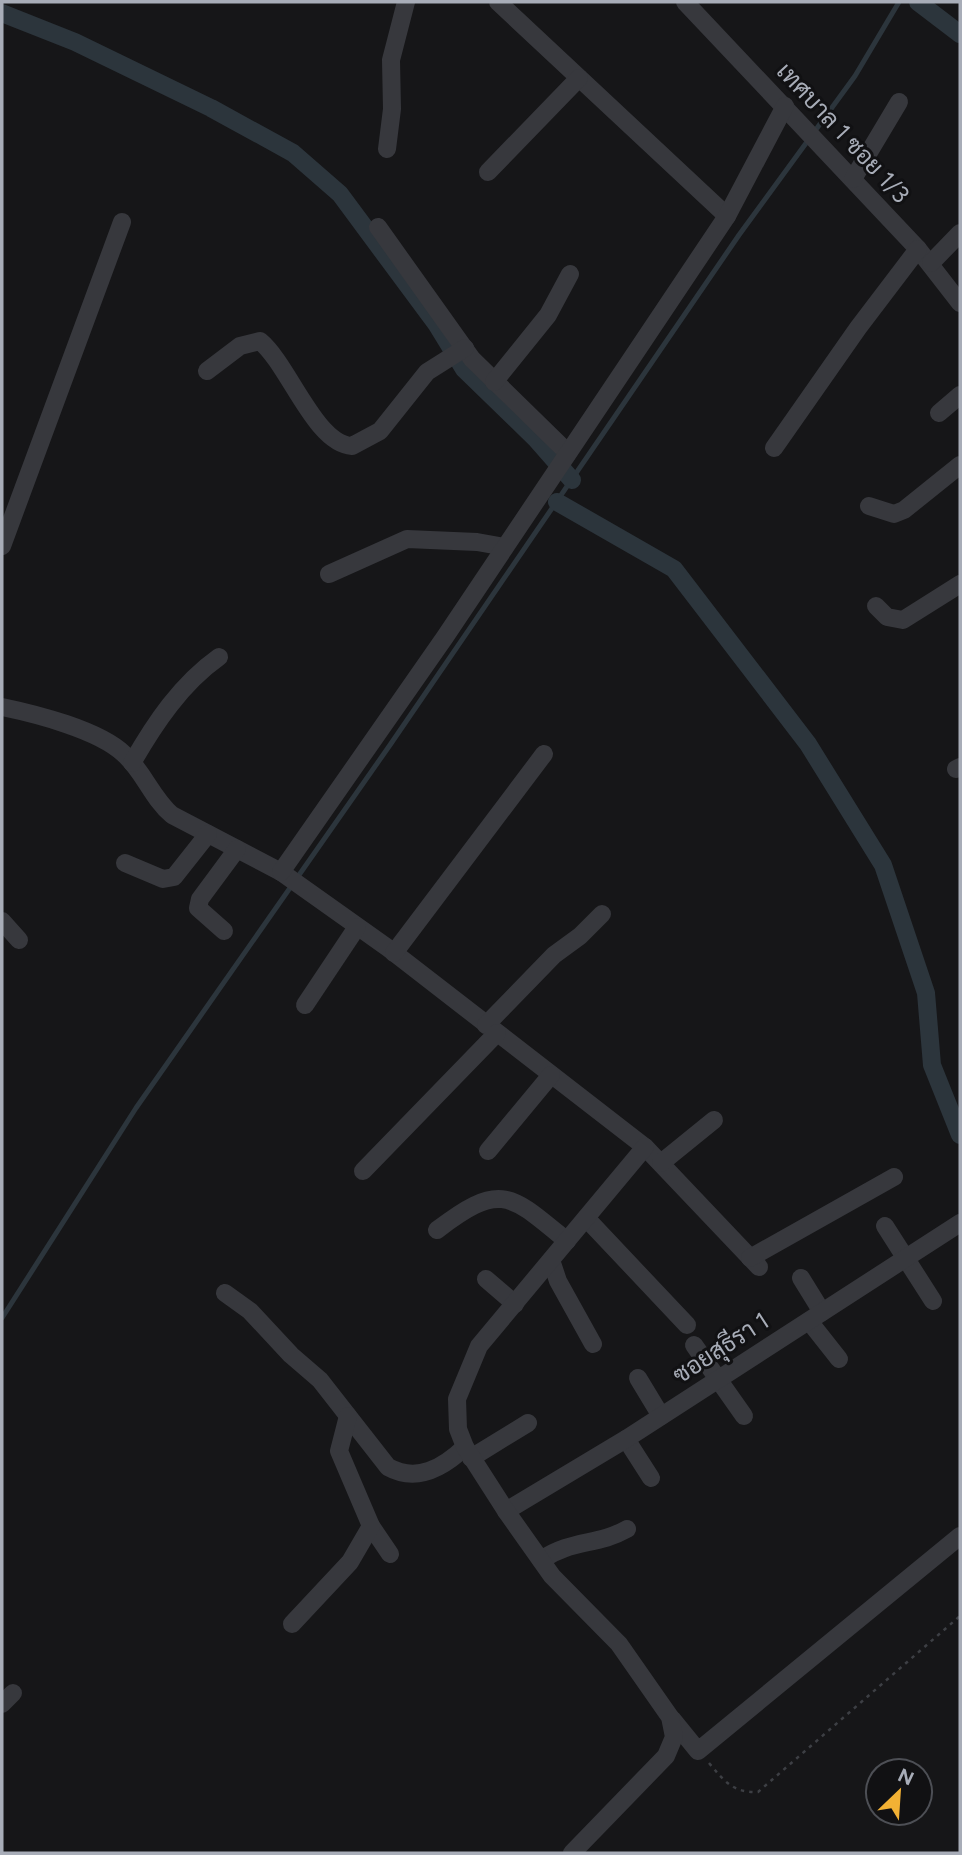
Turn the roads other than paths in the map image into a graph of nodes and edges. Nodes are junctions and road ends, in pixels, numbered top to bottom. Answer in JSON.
{"nodes":[{"id":1,"x":406,"y":2,"type":"edge"},
{"id":2,"x":498,"y":2,"type":"edge"},
{"id":3,"x":685,"y":2,"type":"edge"},
{"id":4,"x":579,"y":78,"type":"junction"},
{"id":5,"x":899,"y":102,"type":"dead end"},
{"id":6,"x":790,"y":111,"type":"junction"},
{"id":7,"x":387,"y":149,"type":"dead end"},
{"id":8,"x":488,"y":172,"type":"dead end"},
{"id":9,"x":853,"y":179,"type":"junction"},
{"id":10,"x":727,"y":216,"type":"junction"},
{"id":11,"x":122,"y":222,"type":"dead end"},
{"id":12,"x":378,"y":227,"type":"dead end"},
{"id":13,"x":960,"y":233,"type":"edge"},
{"id":14,"x":918,"y":248,"type":"junction"},
{"id":15,"x":931,"y":263,"type":"junction"},
{"id":16,"x":570,"y":274,"type":"dead end"},
{"id":17,"x":960,"y":303,"type":"edge"},
{"id":18,"x":458,"y":352,"type":"junction"},
{"id":19,"x":207,"y":371,"type":"dead end"},
{"id":20,"x":494,"y":382,"type":"junction"},
{"id":21,"x":959,"y":402,"type":"edge"},
{"id":22,"x":939,"y":414,"type":"dead end"},
{"id":23,"x":774,"y":448,"type":"dead end"},
{"id":24,"x":563,"y":461,"type":"junction"},
{"id":25,"x":960,"y":465,"type":"edge"},
{"id":26,"x":869,"y":506,"type":"dead end"},
{"id":27,"x":2,"y":546,"type":"edge"},
{"id":28,"x":505,"y":547,"type":"junction"},
{"id":29,"x":329,"y":574,"type":"dead end"},
{"id":30,"x":960,"y":584,"type":"edge"},
{"id":31,"x":876,"y":606,"type":"dead end"},
{"id":32,"x":219,"y":657,"type":"dead end"},
{"id":33,"x":2,"y":707,"type":"edge"},
{"id":34,"x":544,"y":754,"type":"dead end"},
{"id":35,"x":132,"y":763,"type":"junction"},
{"id":36,"x":208,"y":834,"type":"junction"},
{"id":37,"x":237,"y":849,"type":"junction"},
{"id":38,"x":125,"y":863,"type":"dead end"},
{"id":39,"x":282,"y":873,"type":"junction"},
{"id":40,"x":602,"y":914,"type":"dead end"},
{"id":41,"x":2,"y":921,"type":"edge"},
{"id":42,"x":357,"y":927,"type":"junction"},
{"id":43,"x":224,"y":931,"type":"dead end"},
{"id":44,"x":19,"y":940,"type":"dead end"},
{"id":45,"x":394,"y":953,"type":"junction"},
{"id":46,"x":305,"y":1005,"type":"dead end"},
{"id":47,"x":491,"y":1029,"type":"junction"},
{"id":48,"x":551,"y":1075,"type":"junction"},
{"id":49,"x":714,"y":1120,"type":"dead end"},
{"id":50,"x":645,"y":1147,"type":"junction"},
{"id":51,"x":488,"y":1151,"type":"dead end"},
{"id":52,"x":660,"y":1163,"type":"junction"},
{"id":53,"x":363,"y":1171,"type":"dead end"},
{"id":54,"x":894,"y":1177,"type":"dead end"},
{"id":55,"x":586,"y":1218,"type":"junction"},
{"id":56,"x":960,"y":1223,"type":"edge"},
{"id":57,"x":885,"y":1226,"type":"dead end"},
{"id":58,"x":437,"y":1230,"type":"dead end"},
{"id":59,"x":567,"y":1241,"type":"junction"},
{"id":60,"x":906,"y":1258,"type":"junction"},
{"id":61,"x":551,"y":1260,"type":"junction"},
{"id":62,"x":801,"y":1278,"type":"dead end"},
{"id":63,"x":486,"y":1279,"type":"dead end"},
{"id":64,"x":225,"y":1293,"type":"dead end"},
{"id":65,"x":933,"y":1301,"type":"dead end"},
{"id":66,"x":515,"y":1304,"type":"junction"},
{"id":67,"x":816,"y":1317,"type":"junction"},
{"id":68,"x":687,"y":1325,"type":"dead end"},
{"id":69,"x":593,"y":1344,"type":"dead end"},
{"id":70,"x":694,"y":1345,"type":"dead end"},
{"id":71,"x":839,"y":1359,"type":"dead end"},
{"id":72,"x":638,"y":1378,"type":"dead end"},
{"id":73,"x":718,"y":1379,"type":"junction"},
{"id":74,"x":348,"y":1416,"type":"junction"},
{"id":75,"x":661,"y":1416,"type":"junction"},
{"id":76,"x":744,"y":1416,"type":"dead end"},
{"id":77,"x":528,"y":1423,"type":"dead end"},
{"id":78,"x":626,"y":1438,"type":"junction"},
{"id":79,"x":468,"y":1453,"type":"junction"},
{"id":80,"x":651,"y":1478,"type":"dead end"},
{"id":81,"x":506,"y":1511,"type":"junction"},
{"id":82,"x":371,"y":1526,"type":"junction"},
{"id":83,"x":627,"y":1529,"type":"dead end"},
{"id":84,"x":960,"y":1536,"type":"edge"},
{"id":85,"x":390,"y":1554,"type":"dead end"},
{"id":86,"x":541,"y":1560,"type":"junction"},
{"id":87,"x":292,"y":1624,"type":"dead end"},
{"id":88,"x":670,"y":1717,"type":"junction"},
{"id":89,"x":572,"y":1853,"type":"edge"}],
"edges":[{"from":1,"to":7,"type":"street"},
{"from":2,"to":4,"type":"street"},
{"from":3,"to":6,"type":"street","name":"เทศบาล 1 ซอย 1/3"},
{"from":4,"to":8,"type":"street"},
{"from":4,"to":10,"type":"street"},
{"from":5,"to":9,"type":"street"},
{"from":6,"to":9,"type":"street","name":"เทศบาล 1 ซอย 1/3"},
{"from":6,"to":10,"type":"street"},
{"from":9,"to":14,"type":"street","name":"เทศบาล 1 ซอย 1/3"},
{"from":10,"to":24,"type":"street"},
{"from":11,"to":27,"type":"street"},
{"from":12,"to":18,"type":"street"},
{"from":13,"to":15,"type":"street"},
{"from":14,"to":15,"type":"street","name":"เทศบาล 1 ซอย 1/3"},
{"from":14,"to":23,"type":"street"},
{"from":15,"to":17,"type":"street","name":"เทศบาล 1 ซอย 1/3"},
{"from":16,"to":20,"type":"street"},
{"from":18,"to":19,"type":"street"},
{"from":18,"to":20,"type":"street"},
{"from":20,"to":24,"type":"street"},
{"from":21,"to":22,"type":"street"},
{"from":24,"to":28,"type":"street"},
{"from":25,"to":26,"type":"street"},
{"from":28,"to":29,"type":"street"},
{"from":28,"to":39,"type":"street"},
{"from":30,"to":31,"type":"street"},
{"from":32,"to":35,"type":"street"},
{"from":33,"to":35,"type":"street"},
{"from":34,"to":45,"type":"street"},
{"from":35,"to":36,"type":"street"},
{"from":36,"to":37,"type":"street"},
{"from":36,"to":38,"type":"street"},
{"from":37,"to":39,"type":"street"},
{"from":37,"to":43,"type":"street"},
{"from":39,"to":42,"type":"street"},
{"from":40,"to":47,"type":"street"},
{"from":41,"to":44,"type":"street"},
{"from":42,"to":45,"type":"street"},
{"from":42,"to":46,"type":"street"},
{"from":45,"to":47,"type":"street"},
{"from":47,"to":48,"type":"street"},
{"from":47,"to":53,"type":"street"},
{"from":48,"to":50,"type":"street"},
{"from":48,"to":51,"type":"street"},
{"from":49,"to":52,"type":"street"},
{"from":50,"to":52,"type":"street"},
{"from":50,"to":55,"type":"street"},
{"from":52,"to":54,"type":"street"},
{"from":55,"to":59,"type":"street"},
{"from":55,"to":68,"type":"street"},
{"from":56,"to":60,"type":"street","name":"ซอยสุธีรา 1"},
{"from":57,"to":60,"type":"street"},
{"from":58,"to":59,"type":"street"},
{"from":59,"to":61,"type":"street"},
{"from":60,"to":65,"type":"street"},
{"from":60,"to":67,"type":"street","name":"ซอยสุธีรา 1"},
{"from":61,"to":66,"type":"street"},
{"from":61,"to":69,"type":"street"},
{"from":62,"to":67,"type":"street"},
{"from":63,"to":66,"type":"street"},
{"from":64,"to":74,"type":"street"},
{"from":66,"to":79,"type":"street"},
{"from":67,"to":71,"type":"street"},
{"from":67,"to":73,"type":"street","name":"ซอยสุธีรา 1"},
{"from":70,"to":73,"type":"street"},
{"from":72,"to":75,"type":"street"},
{"from":73,"to":75,"type":"street","name":"ซอยสุธีรา 1"},
{"from":73,"to":76,"type":"street"},
{"from":74,"to":79,"type":"street"},
{"from":74,"to":82,"type":"street"},
{"from":75,"to":78,"type":"street","name":"ซอยสุธีรา 1"},
{"from":77,"to":79,"type":"street"},
{"from":78,"to":80,"type":"street"},
{"from":78,"to":81,"type":"street","name":"ซอยสุธีรา 1"},
{"from":79,"to":81,"type":"street"},
{"from":81,"to":86,"type":"street"},
{"from":82,"to":85,"type":"street"},
{"from":82,"to":87,"type":"street"},
{"from":83,"to":86,"type":"street"},
{"from":84,"to":88,"type":"street"},
{"from":86,"to":88,"type":"street"},
{"from":88,"to":89,"type":"street"}]}
